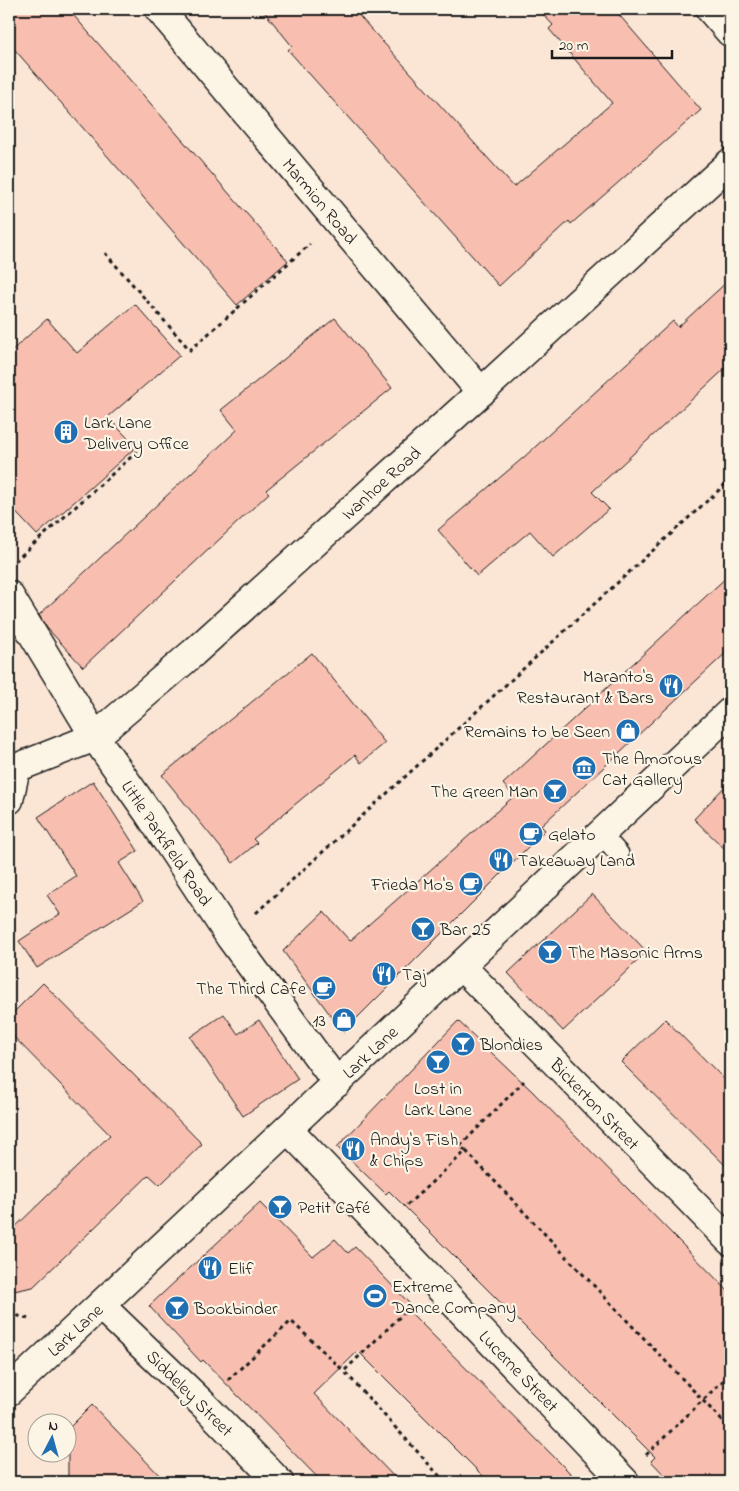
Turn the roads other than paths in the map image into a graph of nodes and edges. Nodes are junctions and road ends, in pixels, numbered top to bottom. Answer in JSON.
{"nodes":[{"id":1,"x":160,"y":9,"type":"edge"},
{"id":2,"x":710,"y":9,"type":"edge"},
{"id":3,"x":730,"y":32,"type":"edge"},
{"id":4,"x":730,"y":162,"type":"edge"},
{"id":5,"x":481,"y":392,"type":"junction"},
{"id":6,"x":9,"y":595,"type":"edge"},
{"id":7,"x":730,"y":712,"type":"edge"},
{"id":8,"x":95,"y":737,"type":"junction"},
{"id":9,"x":12,"y":769,"type":"edge"},
{"id":10,"x":9,"y":800,"type":"edge"},
{"id":11,"x":601,"y":834,"type":"junction"},
{"id":12,"x":619,"y":854,"type":"dead end"},
{"id":13,"x":461,"y":966,"type":"junction"},
{"id":14,"x":337,"y":1083,"type":"junction"},
{"id":15,"x":288,"y":1129,"type":"junction"},
{"id":16,"x":730,"y":1241,"type":"edge"},
{"id":17,"x":101,"y":1306,"type":"junction"},
{"id":18,"x":9,"y":1391,"type":"edge"},
{"id":19,"x":623,"y":1480,"type":"edge"},
{"id":20,"x":279,"y":1482,"type":"edge"}],
"edges":[{"from":1,"to":5,"type":"street","name":"Marmion Road"},
{"from":2,"to":3,"type":"street"},
{"from":4,"to":5,"type":"street","name":"Ivanhoe Road"},
{"from":5,"to":8,"type":"street","name":"Ivanhoe Road"},
{"from":6,"to":8,"type":"street","name":"Little Parkfield Road"},
{"from":7,"to":11,"type":"street","name":"Lark Lane"},
{"from":8,"to":9,"type":"street","name":"Ivanhoe Road"},
{"from":8,"to":14,"type":"street","name":"Little Parkfield Road"},
{"from":9,"to":10,"type":"street"},
{"from":11,"to":12,"type":"lane"},
{"from":11,"to":13,"type":"street","name":"Lark Lane"},
{"from":13,"to":14,"type":"street","name":"Lark Lane"},
{"from":13,"to":16,"type":"street","name":"Bickerton Street"},
{"from":14,"to":15,"type":"street","name":"Lark Lane"},
{"from":15,"to":17,"type":"street","name":"Lark Lane"},
{"from":15,"to":19,"type":"street","name":"Lucerne Street"},
{"from":17,"to":18,"type":"street","name":"Lark Lane"},
{"from":17,"to":20,"type":"street","name":"Siddeley Street"}]}
